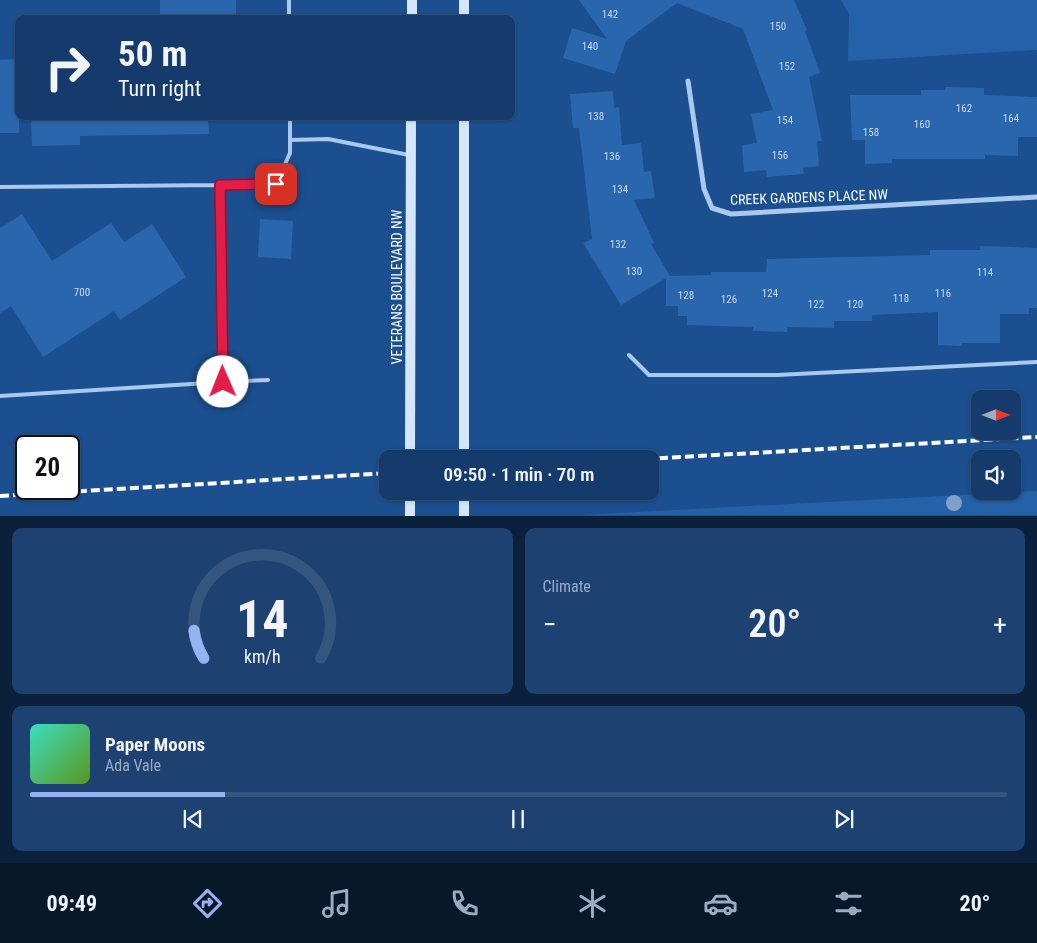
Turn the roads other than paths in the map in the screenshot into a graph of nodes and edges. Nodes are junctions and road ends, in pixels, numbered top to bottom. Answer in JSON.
{"nodes":[{"id":1,"x":289,"y":0,"type":"edge"},
{"id":2,"x":412,"y":0,"type":"edge"},
{"id":3,"x":464,"y":0,"type":"edge"},
{"id":4,"x":289,"y":15,"type":"edge"},
{"id":5,"x":412,"y":15,"type":"edge"},
{"id":6,"x":464,"y":15,"type":"edge"},
{"id":7,"x":688,"y":81,"type":"dead end"},
{"id":8,"x":290,"y":120,"type":"edge"},
{"id":9,"x":411,"y":120,"type":"edge"},
{"id":10,"x":464,"y":120,"type":"edge"},
{"id":11,"x":290,"y":140,"type":"junction"},
{"id":12,"x":411,"y":155,"type":"junction"},
{"id":13,"x":220,"y":185,"type":"junction"},
{"id":14,"x":0,"y":187,"type":"edge"},
{"id":15,"x":1037,"y":197,"type":"edge"},
{"id":16,"x":629,"y":355,"type":"dead end"},
{"id":17,"x":1037,"y":362,"type":"edge"},
{"id":18,"x":268,"y":380,"type":"dead end"},
{"id":19,"x":223,"y":382,"type":"junction"},
{"id":20,"x":0,"y":396,"type":"edge"},
{"id":21,"x":410,"y":450,"type":"edge"},
{"id":22,"x":464,"y":450,"type":"edge"},
{"id":23,"x":410,"y":500,"type":"edge"},
{"id":24,"x":464,"y":500,"type":"edge"},
{"id":25,"x":410,"y":516,"type":"edge"},
{"id":26,"x":464,"y":516,"type":"edge"}],
"edges":[{"from":1,"to":4,"type":"lane"},
{"from":2,"to":5,"type":"main road"},
{"from":3,"to":6,"type":"main road"},
{"from":7,"to":15,"type":"street","name":"CREEK GARDENS PLACE NW"},
{"from":8,"to":11,"type":"lane"},
{"from":9,"to":12,"type":"main road","name":"VETERANS BOULEVARD NW"},
{"from":10,"to":22,"type":"main road"},
{"from":11,"to":12,"type":"lane"},
{"from":11,"to":13,"type":"lane"},
{"from":12,"to":21,"type":"main road","name":"VETERANS BOULEVARD NW"},
{"from":13,"to":14,"type":"lane"},
{"from":13,"to":19,"type":"lane"},
{"from":16,"to":17,"type":"lane"},
{"from":18,"to":19,"type":"lane"},
{"from":19,"to":20,"type":"lane"},
{"from":23,"to":25,"type":"main road"},
{"from":24,"to":26,"type":"main road"}]}
